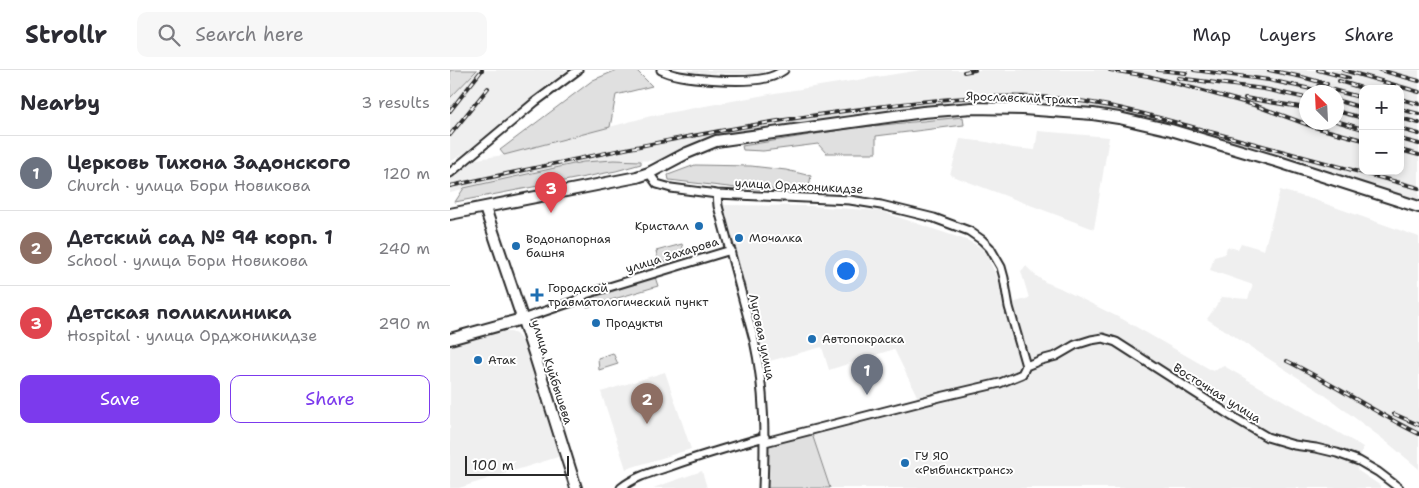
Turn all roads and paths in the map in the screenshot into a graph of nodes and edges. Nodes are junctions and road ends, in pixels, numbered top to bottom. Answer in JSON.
{"nodes":[{"id":1,"x":578,"y":70,"type":"edge"},
{"id":2,"x":661,"y":70,"type":"edge"},
{"id":3,"x":784,"y":70,"type":"edge"},
{"id":4,"x":450,"y":173,"type":"edge"},
{"id":5,"x":649,"y":173,"type":"junction"},
{"id":6,"x":717,"y":194,"type":"junction"},
{"id":7,"x":1419,"y":207,"type":"edge"},
{"id":8,"x":485,"y":208,"type":"junction"},
{"id":9,"x":450,"y":214,"type":"edge"},
{"id":10,"x":731,"y":250,"type":"junction"},
{"id":11,"x":522,"y":319,"type":"junction"},
{"id":12,"x":450,"y":340,"type":"edge"},
{"id":13,"x":1026,"y":366,"type":"junction"},
{"id":14,"x":765,"y":440,"type":"junction"},
{"id":15,"x":576,"y":488,"type":"edge"},
{"id":16,"x":621,"y":488,"type":"edge"},
{"id":17,"x":763,"y":488,"type":"edge"},
{"id":18,"x":1399,"y":488,"type":"edge"}],
"edges":[{"from":1,"to":4,"type":"street"},
{"from":2,"to":3,"type":"street"},
{"from":5,"to":6,"type":"street","name":"улица Орджоникидзе"},
{"from":5,"to":7,"type":"street","name":"Ярославский тракт"},
{"from":5,"to":8,"type":"street","name":"Ярославский тракт"},
{"from":6,"to":10,"type":"street","name":"Луговая улица"},
{"from":6,"to":13,"type":"street","name":"улица Орджоникидзе"},
{"from":8,"to":9,"type":"street"},
{"from":8,"to":11,"type":"street","name":"улица Куйбышева"},
{"from":10,"to":11,"type":"street","name":"улица Захарова"},
{"from":10,"to":14,"type":"street","name":"Луговая улица"},
{"from":11,"to":12,"type":"street","name":"улица Захарова"},
{"from":11,"to":15,"type":"street","name":"улица Куйбышева"},
{"from":13,"to":14,"type":"street"},
{"from":13,"to":18,"type":"street","name":"Восточная улица"},
{"from":14,"to":16,"type":"street"},
{"from":14,"to":17,"type":"street","name":"Луговая улица"}]}
